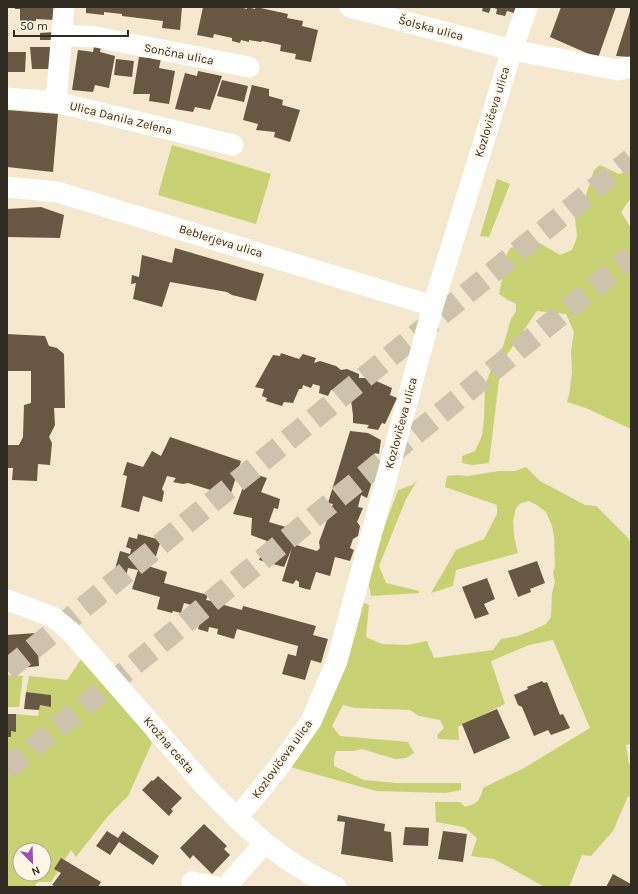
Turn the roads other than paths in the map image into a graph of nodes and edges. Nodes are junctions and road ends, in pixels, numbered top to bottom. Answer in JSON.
{"nodes":[{"id":1,"x":64,"y":7,"type":"edge"},
{"id":2,"x":350,"y":7,"type":"edge"},
{"id":3,"x":526,"y":7,"type":"edge"},
{"id":4,"x":62,"y":35,"type":"junction"},
{"id":5,"x":512,"y":50,"type":"junction"},
{"id":6,"x":249,"y":67,"type":"dead end"},
{"id":7,"x":631,"y":67,"type":"edge"},
{"id":8,"x":7,"y":98,"type":"edge"},
{"id":9,"x":56,"y":102,"type":"junction"},
{"id":10,"x":233,"y":146,"type":"dead end"},
{"id":11,"x":7,"y":187,"type":"edge"},
{"id":12,"x":433,"y":306,"type":"junction"},
{"id":13,"x":7,"y":600,"type":"edge"},
{"id":14,"x":236,"y":817,"type":"junction"},
{"id":15,"x":265,"y":843,"type":"junction"},
{"id":16,"x":192,"y":882,"type":"dead end"},
{"id":17,"x":216,"y":887,"type":"edge"},
{"id":18,"x":228,"y":887,"type":"edge"},
{"id":19,"x":336,"y":887,"type":"edge"}],
"edges":[{"from":1,"to":4,"type":"street"},
{"from":2,"to":5,"type":"street","name":"Šolska ulica"},
{"from":3,"to":5,"type":"street","name":"Kozlovičeva ulica"},
{"from":4,"to":6,"type":"street","name":"Sončna ulica"},
{"from":4,"to":9,"type":"street"},
{"from":5,"to":7,"type":"street","name":"Šolska ulica"},
{"from":5,"to":12,"type":"street","name":"Kozlovičeva ulica"},
{"from":8,"to":9,"type":"street","name":"Ulica Danila Zelena"},
{"from":9,"to":10,"type":"street","name":"Ulica Danila Zelena"},
{"from":11,"to":12,"type":"street","name":"Beblerjeva ulica"},
{"from":12,"to":14,"type":"street","name":"Kozlovičeva ulica"},
{"from":13,"to":14,"type":"street","name":"Krožna cesta"},
{"from":14,"to":15,"type":"street","name":"Krožna cesta"},
{"from":15,"to":18,"type":"street"},
{"from":15,"to":19,"type":"street","name":"Krožna cesta"},
{"from":16,"to":17,"type":"street"}]}
